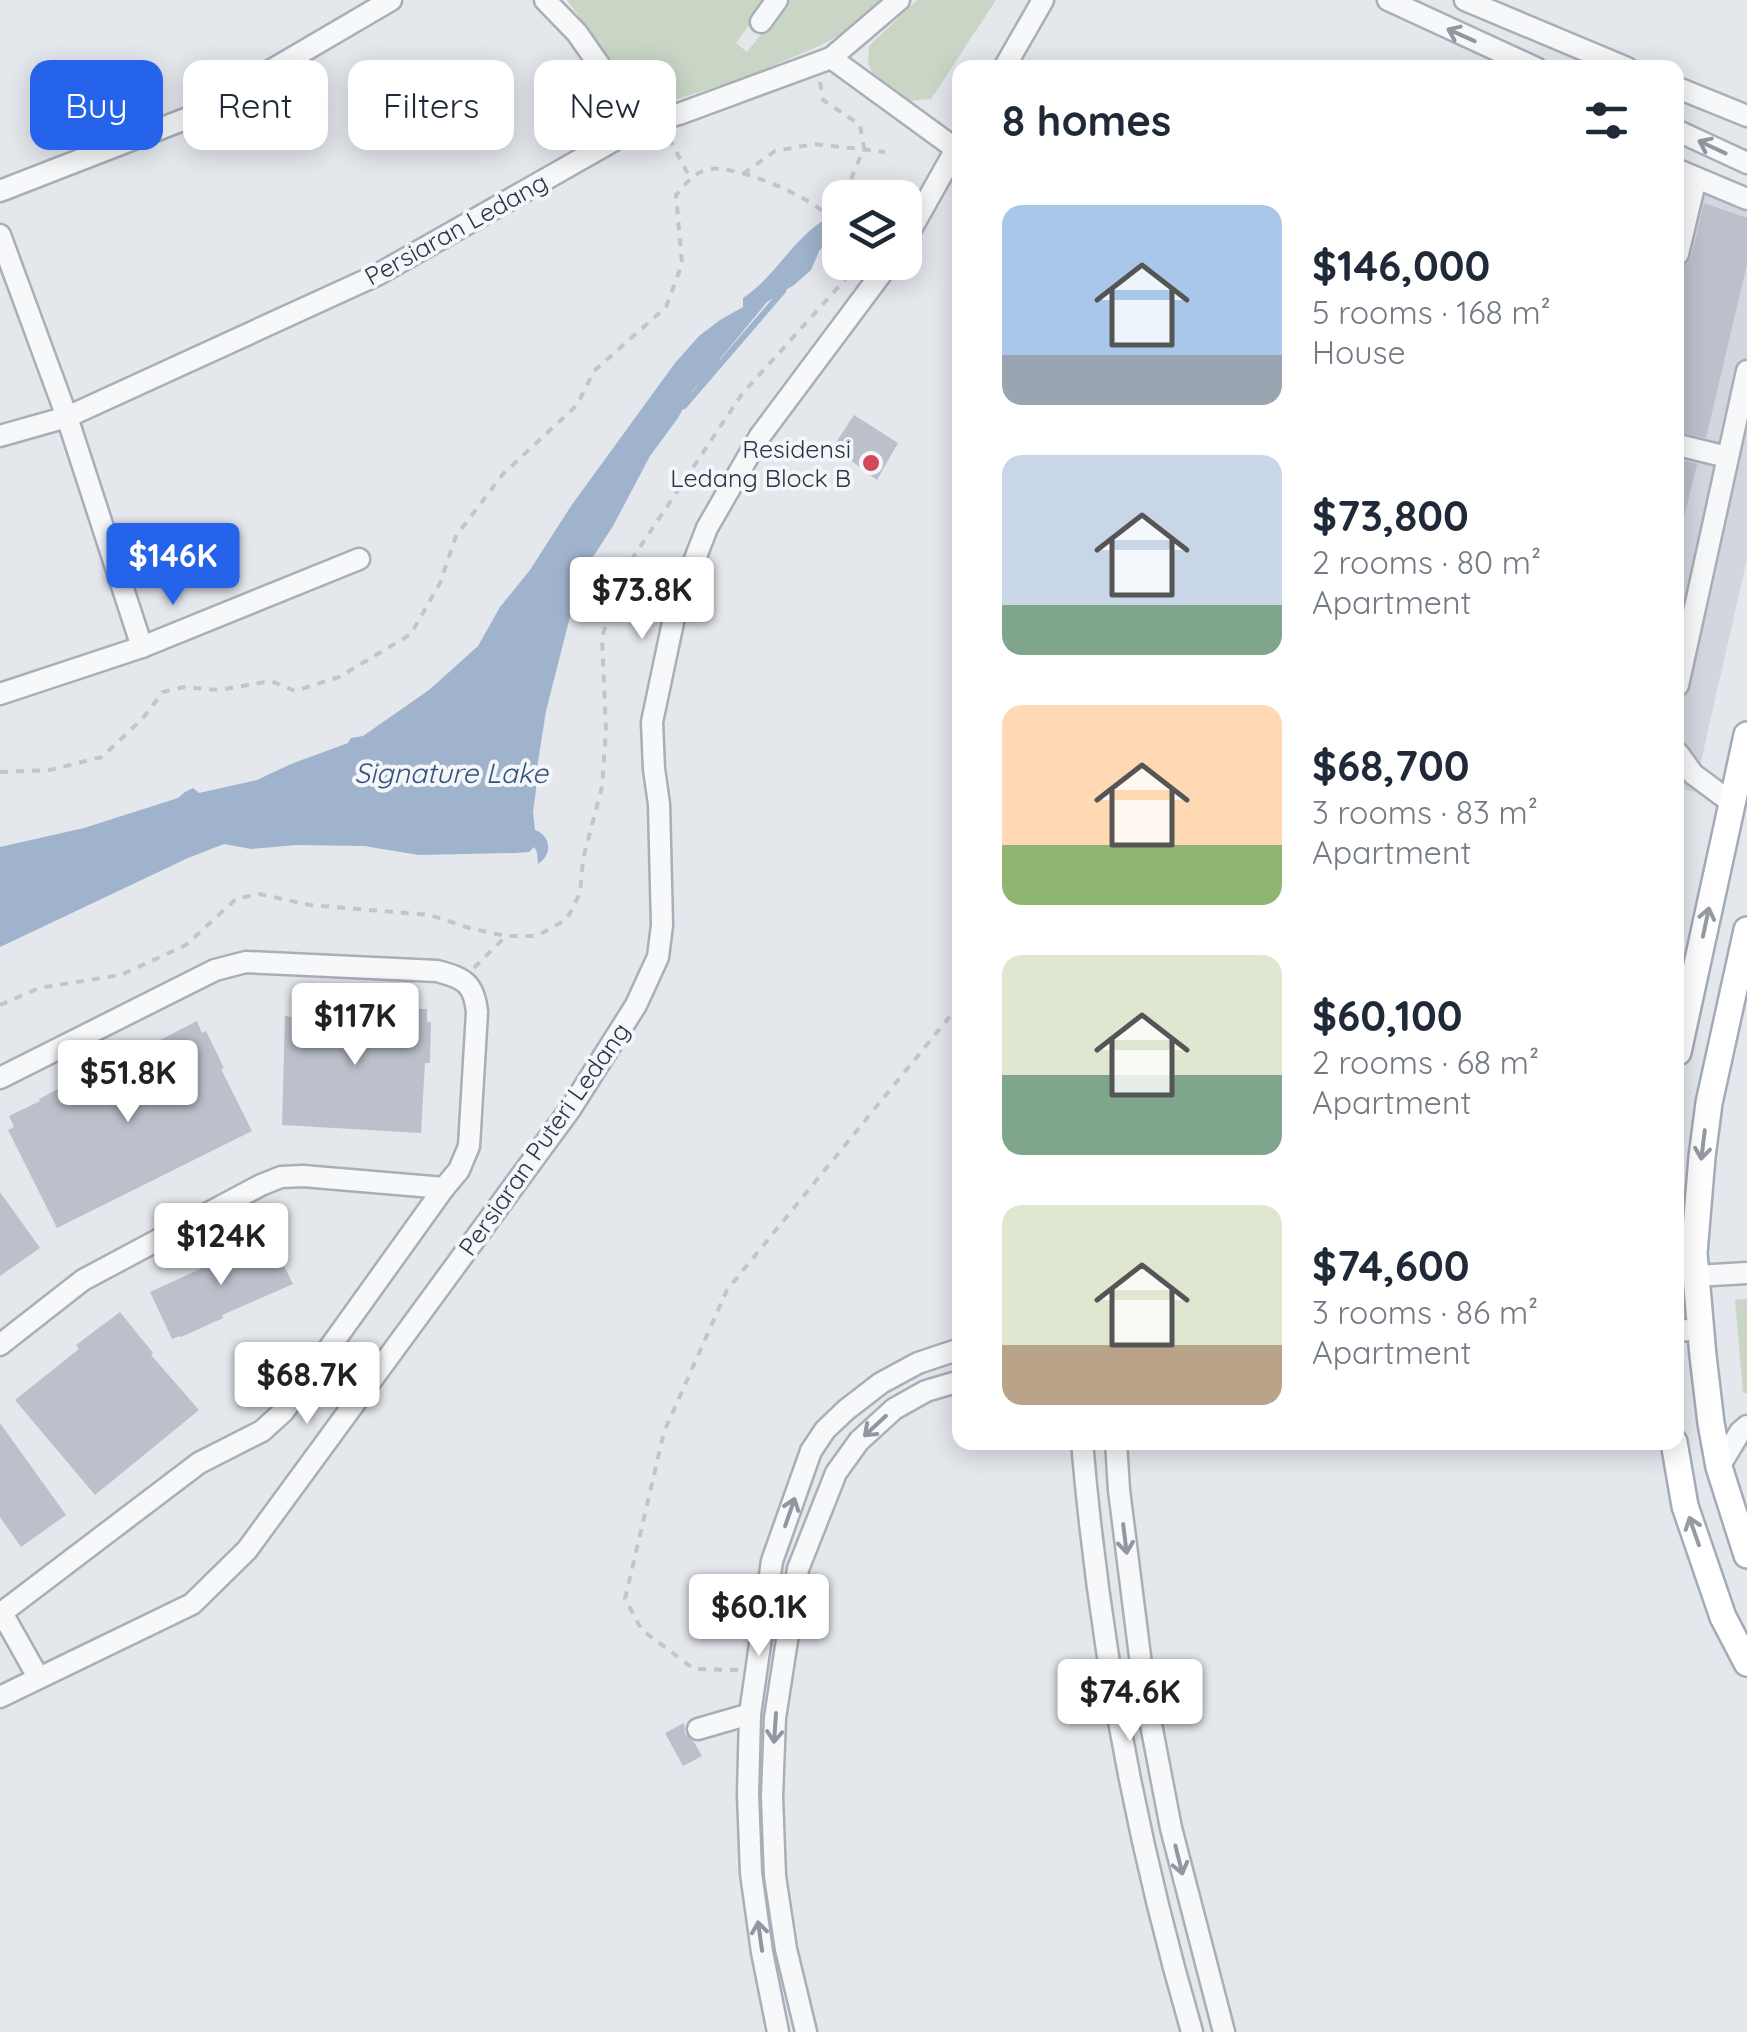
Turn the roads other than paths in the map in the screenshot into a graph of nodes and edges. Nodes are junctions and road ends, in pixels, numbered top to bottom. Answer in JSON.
{"nodes":[{"id":1,"x":392,"y":0,"type":"edge"},
{"id":2,"x":546,"y":0,"type":"edge"},
{"id":3,"x":777,"y":0,"type":"edge"},
{"id":4,"x":898,"y":0,"type":"edge"},
{"id":5,"x":1043,"y":0,"type":"edge"},
{"id":6,"x":1388,"y":0,"type":"edge"},
{"id":7,"x":1465,"y":0,"type":"edge"},
{"id":8,"x":761,"y":22,"type":"dead end"},
{"id":9,"x":600,"y":60,"type":"edge"},
{"id":10,"x":1009,"y":60,"type":"edge"},
{"id":11,"x":1519,"y":60,"type":"edge"},
{"id":12,"x":1608,"y":60,"type":"edge"},
{"id":13,"x":824,"y":61,"type":"junction"},
{"id":14,"x":1684,"y":90,"type":"edge"},
{"id":15,"x":676,"y":113,"type":"edge"},
{"id":16,"x":1747,"y":116,"type":"edge"},
{"id":17,"x":1684,"y":134,"type":"edge"},
{"id":18,"x":952,"y":142,"type":"edge"},
{"id":19,"x":600,"y":150,"type":"edge"},
{"id":20,"x":952,"y":157,"type":"edge"},
{"id":21,"x":1747,"y":163,"type":"edge"},
{"id":22,"x":1687,"y":174,"type":"edge"},
{"id":23,"x":0,"y":191,"type":"edge"},
{"id":24,"x":1747,"y":199,"type":"edge"},
{"id":25,"x":1684,"y":201,"type":"edge"},
{"id":26,"x":922,"y":210,"type":"edge"},
{"id":27,"x":0,"y":235,"type":"edge"},
{"id":28,"x":877,"y":280,"type":"edge"},
{"id":29,"x":1747,"y":370,"type":"edge"},
{"id":30,"x":67,"y":417,"type":"junction"},
{"id":31,"x":0,"y":436,"type":"edge"},
{"id":32,"x":1684,"y":446,"type":"edge"},
{"id":33,"x":1727,"y":456,"type":"junction"},
{"id":34,"x":360,"y":559,"type":"dead end"},
{"id":35,"x":142,"y":647,"type":"junction"},
{"id":36,"x":1684,"y":657,"type":"edge"},
{"id":37,"x":0,"y":694,"type":"edge"},
{"id":38,"x":1747,"y":735,"type":"edge"},
{"id":39,"x":1684,"y":762,"type":"edge"},
{"id":40,"x":1732,"y":803,"type":"junction"},
{"id":41,"x":1747,"y":930,"type":"edge"},
{"id":42,"x":1684,"y":1024,"type":"edge"},
{"id":43,"x":0,"y":1078,"type":"edge"},
{"id":44,"x":444,"y":1188,"type":"junction"},
{"id":45,"x":1744,"y":1274,"type":"edge"},
{"id":46,"x":1690,"y":1292,"type":"edge"},
{"id":47,"x":1689,"y":1330,"type":"edge"},
{"id":48,"x":0,"y":1344,"type":"edge"},
{"id":49,"x":952,"y":1352,"type":"edge"},
{"id":50,"x":952,"y":1383,"type":"edge"},
{"id":51,"x":1747,"y":1426,"type":"edge"},
{"id":52,"x":1083,"y":1450,"type":"edge"},
{"id":53,"x":1116,"y":1450,"type":"edge"},
{"id":54,"x":1675,"y":1450,"type":"edge"},
{"id":55,"x":1719,"y":1467,"type":"junction"},
{"id":56,"x":1747,"y":1555,"type":"edge"},
{"id":57,"x":1,"y":1613,"type":"edge"},
{"id":58,"x":1747,"y":1664,"type":"edge"},
{"id":59,"x":38,"y":1677,"type":"junction"},
{"id":60,"x":0,"y":1696,"type":"edge"},
{"id":61,"x":750,"y":1714,"type":"junction"},
{"id":62,"x":698,"y":1729,"type":"dead end"},
{"id":63,"x":778,"y":2032,"type":"edge"},
{"id":64,"x":806,"y":2032,"type":"edge"},
{"id":65,"x":1192,"y":2032,"type":"edge"},
{"id":66,"x":1224,"y":2032,"type":"edge"}],
"edges":[{"from":1,"to":23,"type":"street"},
{"from":2,"to":9,"type":"street"},
{"from":3,"to":8,"type":"street"},
{"from":4,"to":13,"type":"street","name":"Persiaran Ledang"},
{"from":5,"to":10,"type":"street"},
{"from":11,"to":6,"type":"street","one_way":true},
{"from":7,"to":12,"type":"street"},
{"from":13,"to":15,"type":"street","name":"Persiaran Ledang"},
{"from":13,"to":18,"type":"street"},
{"from":14,"to":16,"type":"street"},
{"from":21,"to":17,"type":"street","one_way":true},
{"from":19,"to":30,"type":"street","name":"Persiaran Ledang"},
{"from":20,"to":26,"type":"street"},
{"from":22,"to":24,"type":"street"},
{"from":22,"to":25,"type":"street"},
{"from":27,"to":30,"type":"street"},
{"from":28,"to":59,"type":"street","name":"Persiaran Puteri Ledang"},
{"from":29,"to":33,"type":"street"},
{"from":30,"to":31,"type":"street","name":"Persiaran Ledang"},
{"from":30,"to":35,"type":"street"},
{"from":32,"to":33,"type":"street"},
{"from":33,"to":36,"type":"street"},
{"from":34,"to":35,"type":"street"},
{"from":35,"to":37,"type":"street"},
{"from":38,"to":40,"type":"main road"},
{"from":39,"to":40,"type":"street"},
{"from":42,"to":40,"type":"main road","one_way":true},
{"from":41,"to":46,"type":"main road","one_way":true},
{"from":43,"to":44,"type":"street"},
{"from":44,"to":48,"type":"street"},
{"from":44,"to":57,"type":"street"},
{"from":45,"to":46,"type":"street"},
{"from":46,"to":47,"type":"main road"},
{"from":47,"to":55,"type":"main road"},
{"from":61,"to":49,"type":"street","one_way":true},
{"from":50,"to":64,"type":"street","one_way":true},
{"from":51,"to":55,"type":"street"},
{"from":52,"to":65,"type":"street"},
{"from":53,"to":66,"type":"street","one_way":true},
{"from":58,"to":54,"type":"main road","one_way":true},
{"from":55,"to":56,"type":"main road"},
{"from":57,"to":59,"type":"street"},
{"from":59,"to":60,"type":"street","name":"Persiaran Puteri Ledang"},
{"from":61,"to":62,"type":"street"},
{"from":63,"to":61,"type":"street","one_way":true}]}
